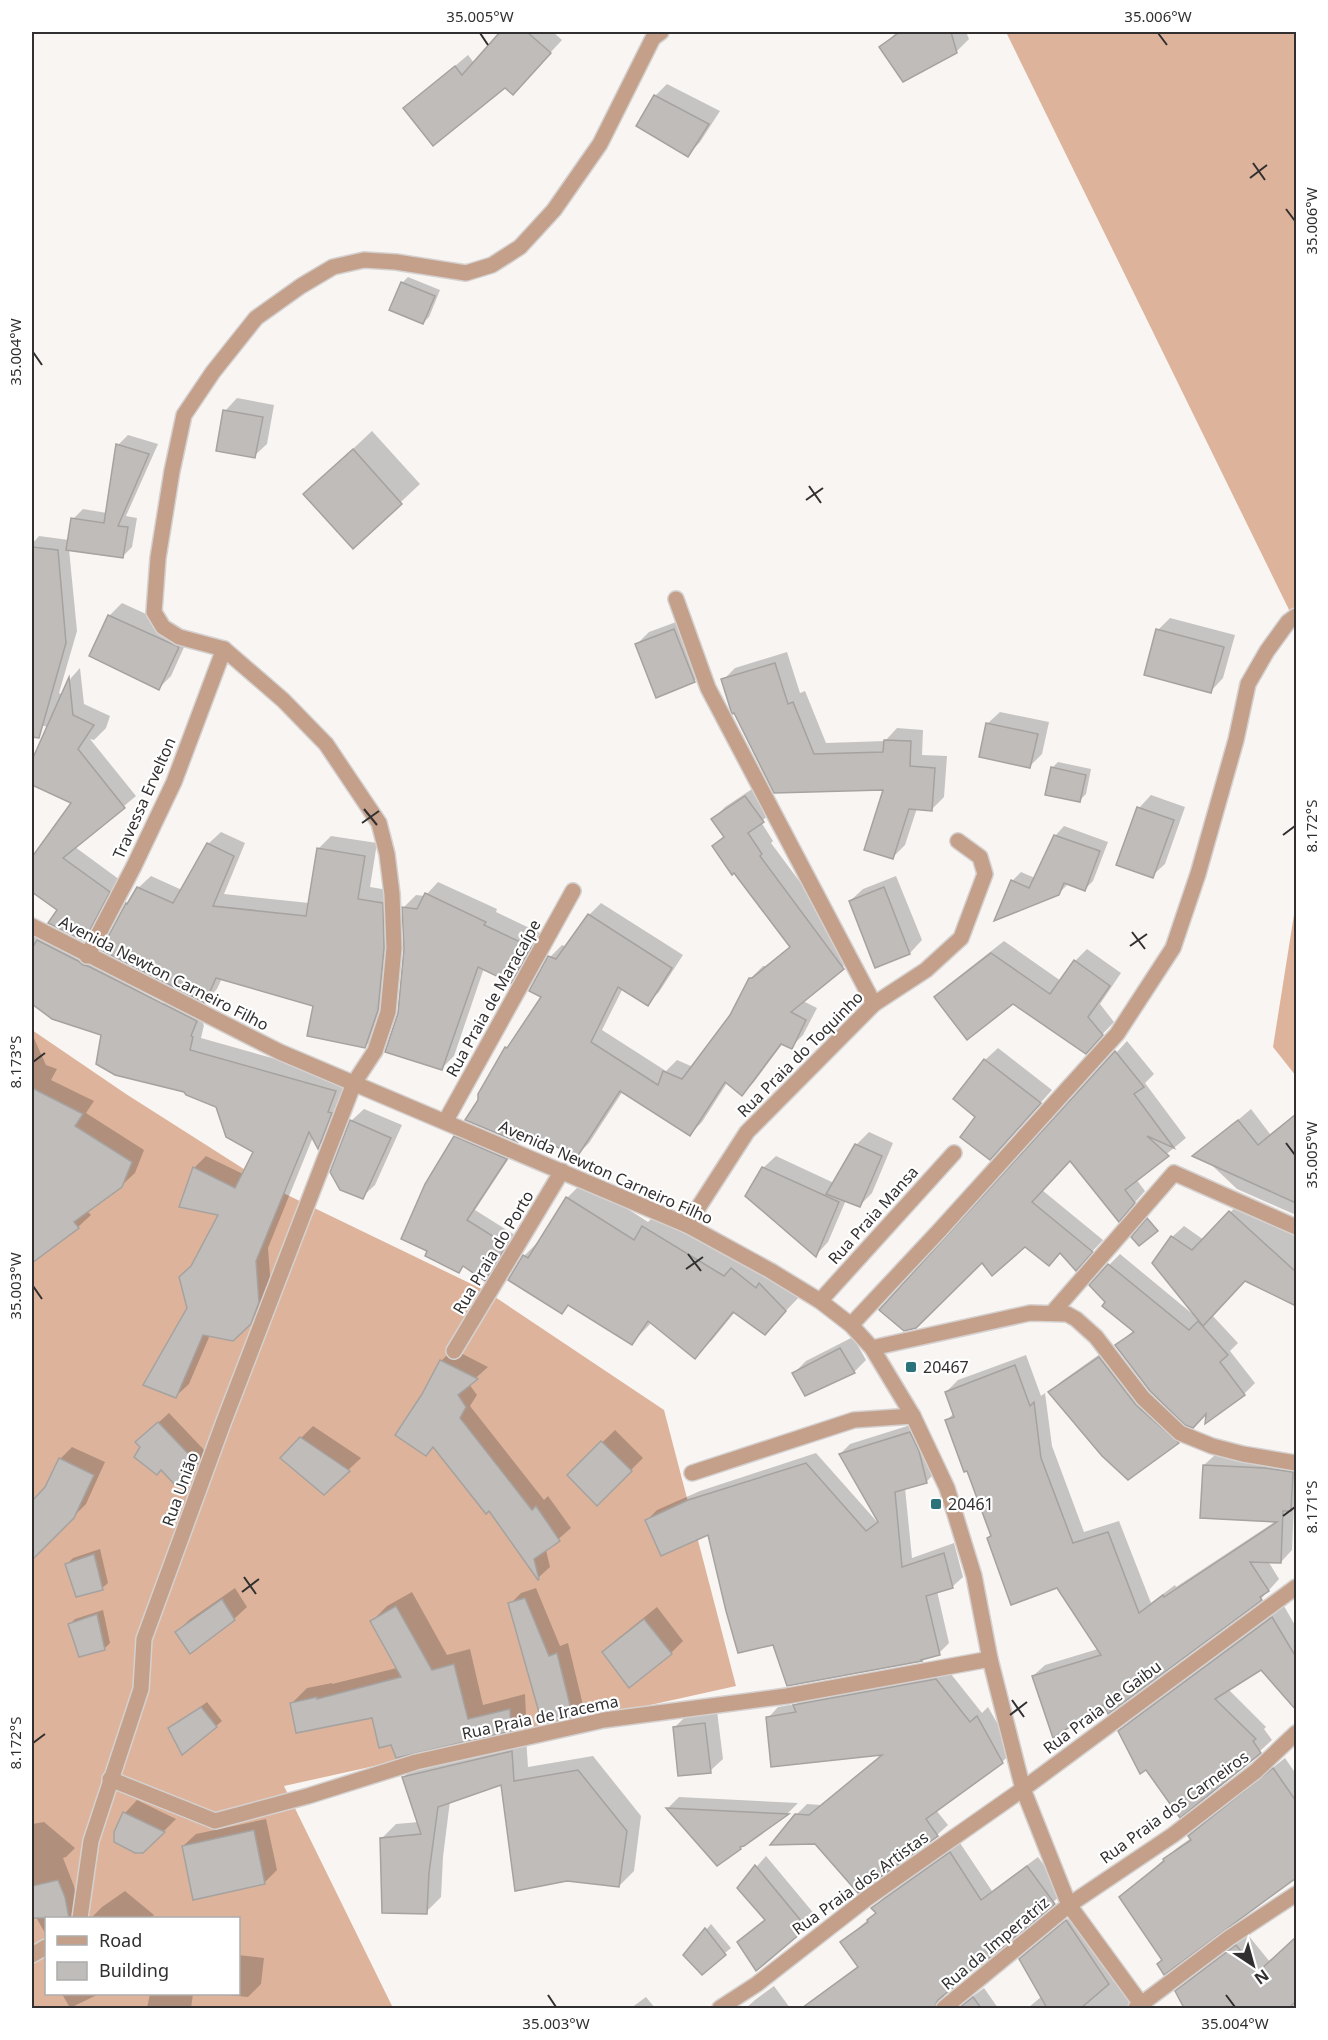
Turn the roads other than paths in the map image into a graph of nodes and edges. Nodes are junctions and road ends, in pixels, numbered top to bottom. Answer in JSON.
{"nodes":[{"id":1,"x":661,"y":32,"type":"edge"},
{"id":2,"x":676,"y":599,"type":"dead end"},
{"id":3,"x":1296,"y":616,"type":"edge"},
{"id":4,"x":224,"y":649,"type":"junction"},
{"id":5,"x":958,"y":841,"type":"dead end"},
{"id":6,"x":573,"y":891,"type":"dead end"},
{"id":7,"x":32,"y":926,"type":"edge"},
{"id":8,"x":87,"y":956,"type":"junction"},
{"id":9,"x":874,"y":1004,"type":"junction"},
{"id":10,"x":354,"y":1083,"type":"junction"},
{"id":11,"x":445,"y":1122,"type":"junction"},
{"id":12,"x":954,"y":1153,"type":"dead end"},
{"id":13,"x":562,"y":1171,"type":"junction"},
{"id":14,"x":687,"y":1225,"type":"junction"},
{"id":15,"x":1296,"y":1227,"type":"edge"},
{"id":16,"x":820,"y":1300,"type":"junction"},
{"id":17,"x":1053,"y":1312,"type":"junction"},
{"id":18,"x":851,"y":1324,"type":"junction"},
{"id":19,"x":872,"y":1348,"type":"junction"},
{"id":20,"x":454,"y":1351,"type":"dead end"},
{"id":21,"x":913,"y":1416,"type":"junction"},
{"id":22,"x":1296,"y":1462,"type":"edge"},
{"id":23,"x":692,"y":1473,"type":"dead end"},
{"id":24,"x":1296,"y":1587,"type":"edge"},
{"id":25,"x":990,"y":1659,"type":"junction"},
{"id":26,"x":1296,"y":1733,"type":"edge"},
{"id":27,"x":110,"y":1779,"type":"junction"},
{"id":28,"x":1023,"y":1789,"type":"junction"},
{"id":29,"x":1296,"y":1894,"type":"edge"},
{"id":30,"x":1069,"y":1905,"type":"junction"},
{"id":31,"x":80,"y":1917,"type":"edge"},
{"id":32,"x":1140,"y":2007,"type":"edge"},
{"id":33,"x":720,"y":2008,"type":"edge"},
{"id":34,"x":944,"y":2008,"type":"edge"}],
"edges":[{"from":1,"to":4,"type":"street"},
{"from":2,"to":9,"type":"street"},
{"from":3,"to":18,"type":"street"},
{"from":4,"to":8,"type":"street","name":"Travessa Ervelton"},
{"from":4,"to":10,"type":"street","name":"Rua União"},
{"from":5,"to":9,"type":"street","name":"Rua Praia do Toquinho"},
{"from":6,"to":11,"type":"street","name":"Rua Praia de Maracaípe"},
{"from":7,"to":8,"type":"street","name":"Avenida Newton Carneiro Filho"},
{"from":8,"to":10,"type":"street","name":"Avenida Newton Carneiro Filho"},
{"from":9,"to":14,"type":"street","name":"Rua Praia do Toquinho"},
{"from":10,"to":11,"type":"street","name":"Avenida Newton Carneiro Filho"},
{"from":10,"to":27,"type":"street","name":"Rua União"},
{"from":11,"to":13,"type":"street","name":"Avenida Newton Carneiro Filho"},
{"from":12,"to":16,"type":"street","name":"Rua Praia Mansa"},
{"from":13,"to":14,"type":"street","name":"Avenida Newton Carneiro Filho"},
{"from":13,"to":20,"type":"street","name":"Rua Praia do Porto"},
{"from":14,"to":16,"type":"street","name":"Avenida Newton Carneiro Filho"},
{"from":15,"to":17,"type":"street"},
{"from":16,"to":18,"type":"street","name":"Avenida Newton Carneiro Filho"},
{"from":17,"to":19,"type":"street"},
{"from":17,"to":22,"type":"street"},
{"from":18,"to":19,"type":"street","name":"Avenida Newton Carneiro Filho"},
{"from":19,"to":21,"type":"street","name":"Avenida Newton Carneiro Filho"},
{"from":21,"to":23,"type":"street"},
{"from":21,"to":25,"type":"street","name":"Avenida Newton Carneiro Filho"},
{"from":24,"to":28,"type":"street","name":"Rua Praia de Gaibu"},
{"from":25,"to":27,"type":"street","name":"Rua Praia de Iracema"},
{"from":25,"to":28,"type":"street","name":"Avenida Newton Carneiro Filho"},
{"from":26,"to":30,"type":"street","name":"Rua Praia dos Carneiros"},
{"from":27,"to":31,"type":"street","name":"Rua União"},
{"from":28,"to":30,"type":"street","name":"Avenida Newton Carneiro Filho"},
{"from":28,"to":33,"type":"street","name":"Rua Praia dos Artistas"},
{"from":29,"to":32,"type":"street"},
{"from":30,"to":32,"type":"street","name":"Avenida Newton Carneiro Filho"},
{"from":30,"to":34,"type":"street","name":"Rua da Imperatriz"}]}
